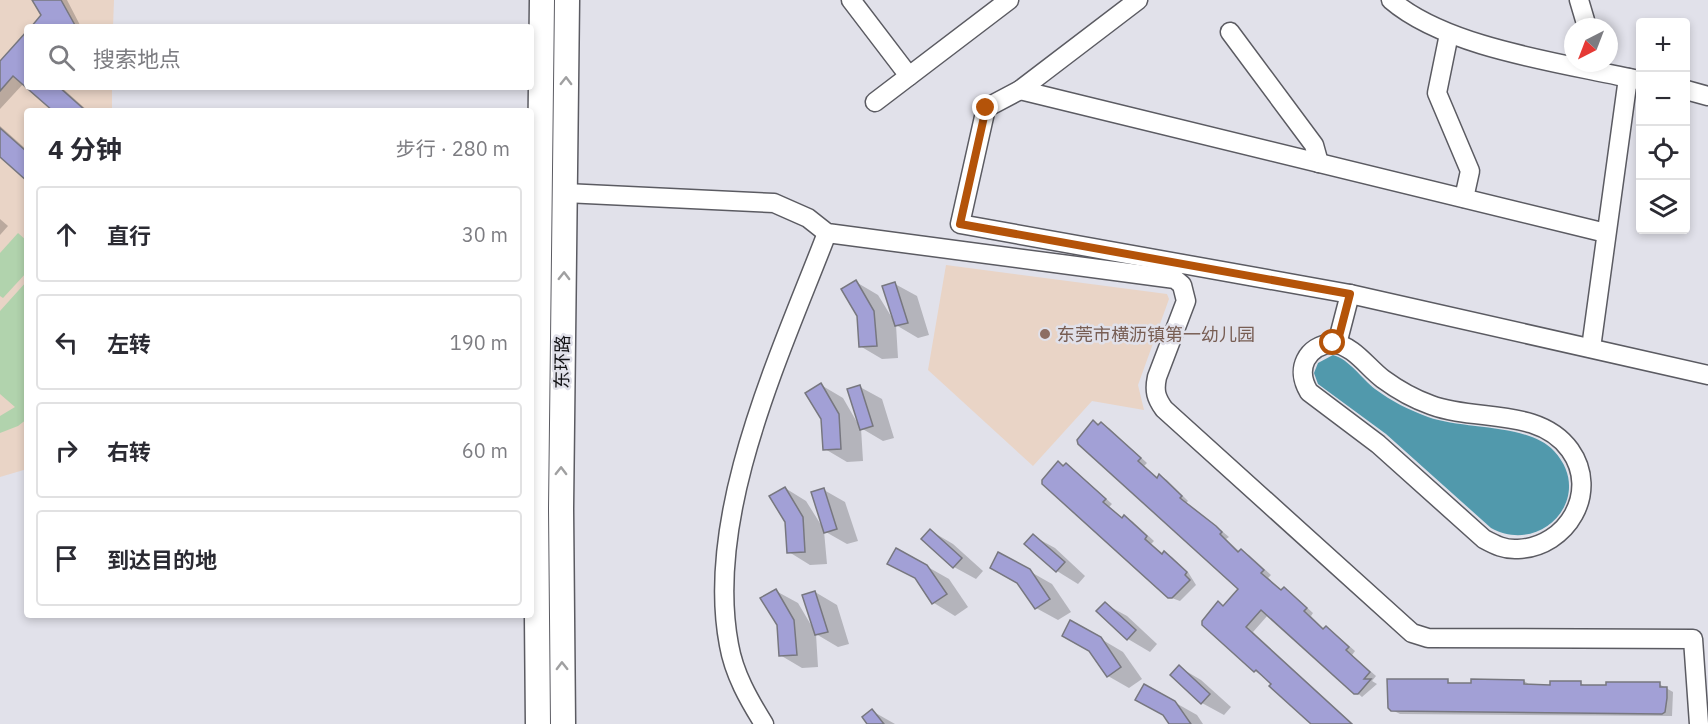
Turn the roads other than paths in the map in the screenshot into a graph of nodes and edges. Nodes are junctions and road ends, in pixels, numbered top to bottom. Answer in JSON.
{"nodes":[{"id":1,"x":542,"y":0,"type":"edge"},
{"id":2,"x":567,"y":0,"type":"edge"},
{"id":3,"x":851,"y":0,"type":"edge"},
{"id":4,"x":1009,"y":0,"type":"edge"},
{"id":5,"x":1138,"y":0,"type":"edge"},
{"id":6,"x":1391,"y":0,"type":"edge"},
{"id":7,"x":1580,"y":0,"type":"edge"},
{"id":8,"x":1585,"y":18,"type":"edge"},
{"id":9,"x":1230,"y":32,"type":"dead end"},
{"id":10,"x":1449,"y":34,"type":"junction"},
{"id":11,"x":1564,"y":60,"type":"edge"},
{"id":12,"x":1615,"y":72,"type":"edge"},
{"id":13,"x":909,"y":76,"type":"junction"},
{"id":14,"x":1635,"y":79,"type":"edge"},
{"id":15,"x":1020,"y":90,"type":"junction"},
{"id":16,"x":1690,"y":91,"type":"edge"},
{"id":17,"x":1708,"y":96,"type":"edge"},
{"id":18,"x":875,"y":102,"type":"dead end"},
{"id":19,"x":1318,"y":163,"type":"junction"},
{"id":20,"x":565,"y":193,"type":"junction"},
{"id":21,"x":1464,"y":198,"type":"junction"},
{"id":22,"x":827,"y":233,"type":"junction"},
{"id":23,"x":1606,"y":233,"type":"junction"},
{"id":24,"x":1350,"y":294,"type":"junction"},
{"id":25,"x":1337,"y":344,"type":"junction"},
{"id":26,"x":1591,"y":348,"type":"junction"},
{"id":27,"x":1708,"y":375,"type":"edge"},
{"id":28,"x":538,"y":724,"type":"edge"},
{"id":29,"x":563,"y":724,"type":"edge"},
{"id":30,"x":764,"y":724,"type":"edge"},
{"id":31,"x":1699,"y":724,"type":"edge"}],
"edges":[{"from":1,"to":28,"type":"main road","name":"东环路"},
{"from":20,"to":2,"type":"main road","name":"东环路","one_way":true},
{"from":3,"to":13,"type":"lane"},
{"from":4,"to":13,"type":"lane"},
{"from":5,"to":15,"type":"lane"},
{"from":6,"to":10,"type":"lane"},
{"from":7,"to":8,"type":"lane"},
{"from":9,"to":19,"type":"lane"},
{"from":10,"to":11,"type":"lane"},
{"from":10,"to":21,"type":"lane"},
{"from":12,"to":14,"type":"lane"},
{"from":13,"to":18,"type":"lane"},
{"from":14,"to":23,"type":"lane"},
{"from":15,"to":19,"type":"lane"},
{"from":15,"to":24,"type":"lane"},
{"from":16,"to":17,"type":"lane"},
{"from":19,"to":21,"type":"lane"},
{"from":20,"to":22,"type":"lane"},
{"from":29,"to":20,"type":"main road","name":"东环路","one_way":true},
{"from":21,"to":23,"type":"lane"},
{"from":22,"to":30,"type":"lane"},
{"from":22,"to":31,"type":"lane"},
{"from":23,"to":26,"type":"lane"},
{"from":24,"to":25,"type":"lane"},
{"from":24,"to":26,"type":"lane"},
{"from":25,"to":25,"type":"lane"},
{"from":26,"to":27,"type":"lane"}]}
